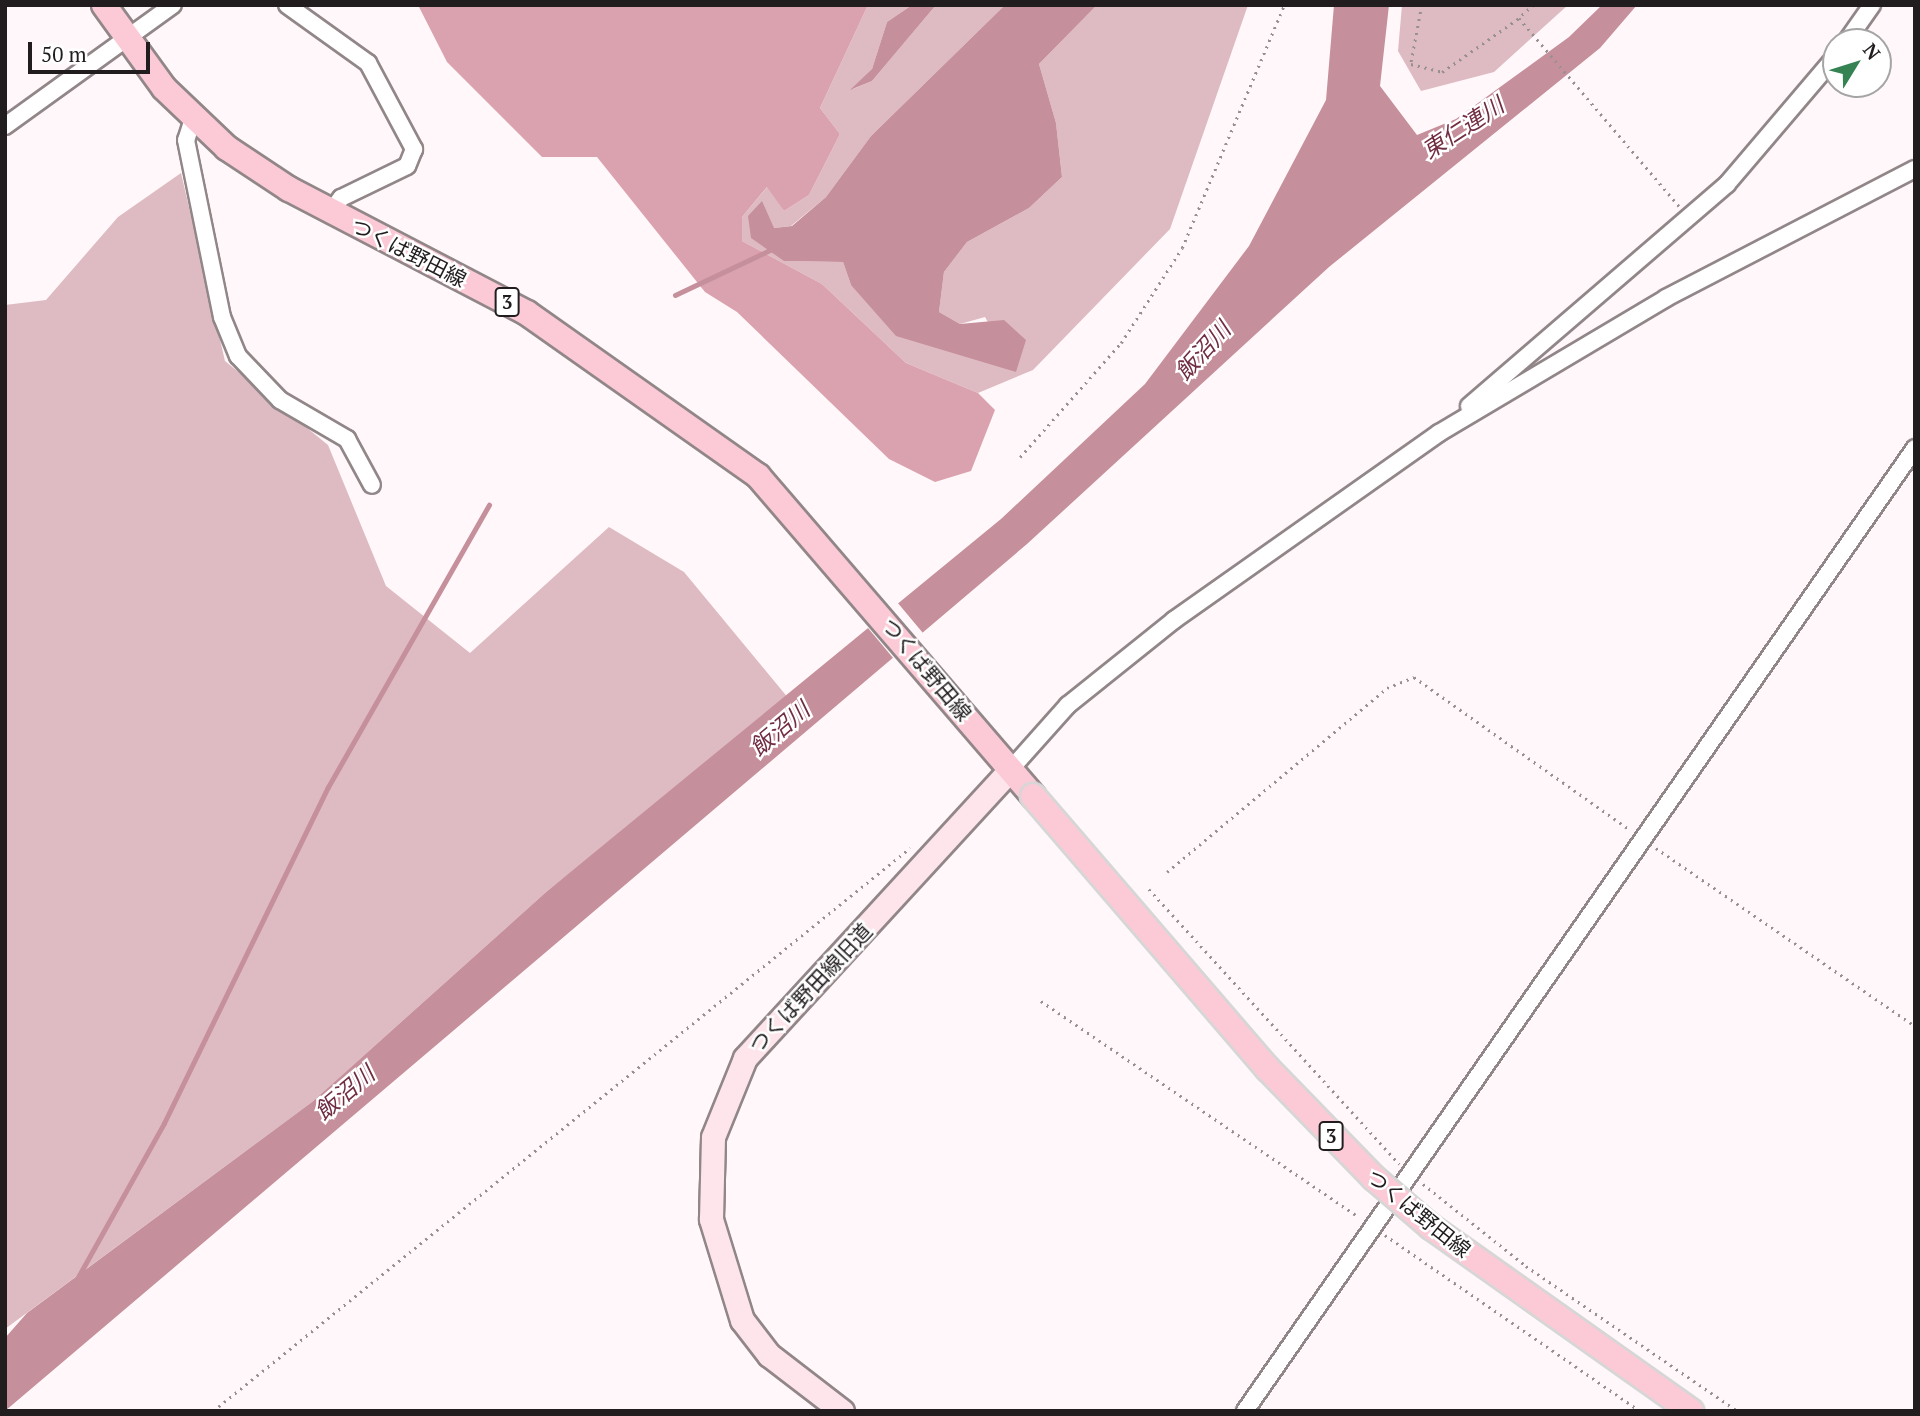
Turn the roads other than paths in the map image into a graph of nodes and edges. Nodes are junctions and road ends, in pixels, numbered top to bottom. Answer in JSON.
{"nodes":[{"id":1,"x":104,"y":5,"type":"edge"},
{"id":2,"x":173,"y":5,"type":"edge"},
{"id":3,"x":287,"y":5,"type":"edge"},
{"id":4,"x":1872,"y":5,"type":"edge"},
{"id":5,"x":1856,"y":28,"type":"edge"},
{"id":6,"x":124,"y":37,"type":"junction"},
{"id":7,"x":1822,"y":75,"type":"edge"},
{"id":8,"x":193,"y":119,"type":"junction"},
{"id":9,"x":5,"y":126,"type":"edge"},
{"id":10,"x":1915,"y":169,"type":"edge"},
{"id":11,"x":331,"y":212,"type":"junction"},
{"id":12,"x":1438,"y":433,"type":"junction"},
{"id":13,"x":1915,"y":448,"type":"edge"},
{"id":14,"x":372,"y":485,"type":"dead end"},
{"id":15,"x":1010,"y":770,"type":"junction"},
{"id":16,"x":842,"y":1411,"type":"edge"},
{"id":17,"x":1245,"y":1411,"type":"edge"},
{"id":18,"x":1691,"y":1411,"type":"edge"}],
"edges":[{"from":1,"to":6,"type":"main road","name":"つくば野田線","number":"3"},
{"from":2,"to":6,"type":"street"},
{"from":3,"to":11,"type":"street"},
{"from":4,"to":5,"type":"street"},
{"from":6,"to":8,"type":"main road","name":"つくば野田線","number":"3"},
{"from":6,"to":9,"type":"street"},
{"from":7,"to":12,"type":"street"},
{"from":8,"to":11,"type":"main road","name":"つくば野田線","number":"3"},
{"from":8,"to":14,"type":"street"},
{"from":10,"to":12,"type":"street"},
{"from":11,"to":15,"type":"main road","name":"つくば野田線","number":"3"},
{"from":12,"to":15,"type":"street"},
{"from":13,"to":17,"type":"street"},
{"from":15,"to":16,"type":"street","name":"つくば野田線旧道"},
{"from":15,"to":18,"type":"main road","name":"つくば野田線","number":"3","bridge":true}]}
